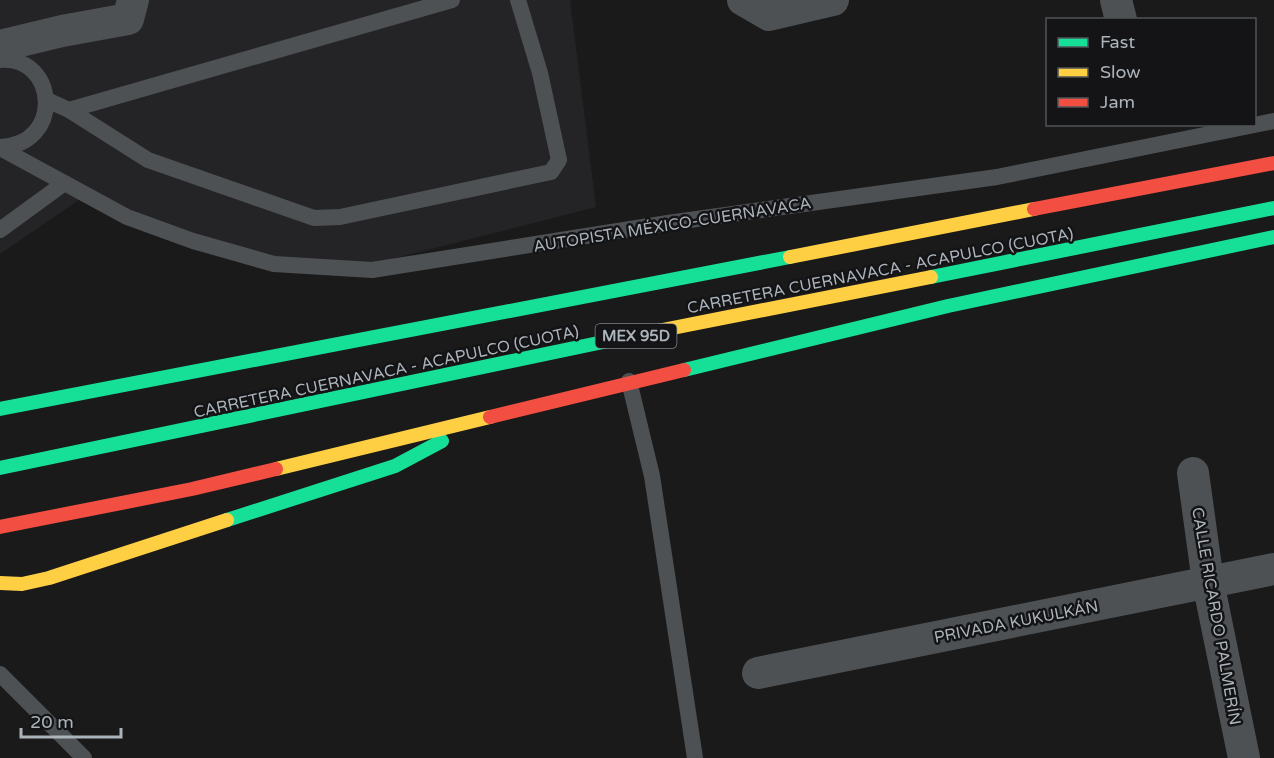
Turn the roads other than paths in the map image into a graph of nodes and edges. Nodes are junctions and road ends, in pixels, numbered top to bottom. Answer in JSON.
{"nodes":[{"id":1,"x":133,"y":0,"type":"edge"},
{"id":2,"x":452,"y":0,"type":"edge"},
{"id":3,"x":518,"y":0,"type":"edge"},
{"id":4,"x":743,"y":0,"type":"edge"},
{"id":5,"x":833,"y":0,"type":"edge"},
{"id":6,"x":1116,"y":0,"type":"edge"},
{"id":7,"x":1120,"y":18,"type":"edge"},
{"id":8,"x":0,"y":46,"type":"edge"},
{"id":9,"x":0,"y":60,"type":"edge"},
{"id":10,"x":46,"y":100,"type":"junction"},
{"id":11,"x":69,"y":110,"type":"junction"},
{"id":12,"x":1274,"y":121,"type":"edge"},
{"id":13,"x":1256,"y":125,"type":"edge"},
{"id":14,"x":1249,"y":126,"type":"edge"},
{"id":15,"x":0,"y":147,"type":"edge"},
{"id":16,"x":1274,"y":163,"type":"edge"},
{"id":17,"x":63,"y":184,"type":"junction"},
{"id":18,"x":1274,"y":208,"type":"edge"},
{"id":19,"x":0,"y":230,"type":"edge"},
{"id":20,"x":1274,"y":237,"type":"edge"},
{"id":21,"x":629,"y":381,"type":"junction"},
{"id":22,"x":0,"y":409,"type":"edge"},
{"id":23,"x":483,"y":419,"type":"junction"},
{"id":24,"x":0,"y":468,"type":"edge"},
{"id":25,"x":1192,"y":473,"type":"dead end"},
{"id":26,"x":0,"y":527,"type":"edge"},
{"id":27,"x":1274,"y":569,"type":"edge"},
{"id":28,"x":1208,"y":582,"type":"junction"},
{"id":29,"x":0,"y":583,"type":"edge"},
{"id":30,"x":758,"y":673,"type":"dead end"},
{"id":31,"x":0,"y":674,"type":"edge"},
{"id":32,"x":84,"y":758,"type":"edge"},
{"id":33,"x":695,"y":758,"type":"edge"},
{"id":34,"x":1244,"y":758,"type":"edge"}],
"edges":[{"from":1,"to":8,"type":"street"},
{"from":2,"to":11,"type":"lane"},
{"from":3,"to":11,"type":"lane"},
{"from":4,"to":5,"type":"street"},
{"from":6,"to":7,"type":"street"},
{"from":9,"to":10,"type":"lane"},
{"from":10,"to":11,"type":"lane"},
{"from":10,"to":15,"type":"lane"},
{"from":12,"to":13,"type":"lane","name":"AUTOPISTA MÉXICO-CUERNAVACA"},
{"from":14,"to":17,"type":"lane","name":"AUTOPISTA MÉXICO-CUERNAVACA"},
{"from":15,"to":17,"type":"lane","name":"AUTOPISTA MÉXICO-CUERNAVACA"},
{"from":16,"to":22,"type":"highway","name":"CARRETERA CUERNAVACA - ACAPULCO (CUOTA)"},
{"from":17,"to":19,"type":"lane"},
{"from":18,"to":24,"type":"highway","name":"CARRETERA CUERNAVACA - ACAPULCO (CUOTA)","number":"MEX 95D"},
{"from":20,"to":21,"type":"highway"},
{"from":21,"to":23,"type":"highway"},
{"from":21,"to":33,"type":"lane"},
{"from":23,"to":26,"type":"highway"},
{"from":23,"to":29,"type":"highway"},
{"from":25,"to":28,"type":"street","name":"CALLE RICARDO PALMERÍN"},
{"from":27,"to":28,"type":"street","name":"PRIVADA KUKULKÁN"},
{"from":28,"to":30,"type":"street","name":"PRIVADA KUKULKÁN"},
{"from":28,"to":34,"type":"street","name":"CALLE RICARDO PALMERÍN"},
{"from":31,"to":32,"type":"lane"}]}
